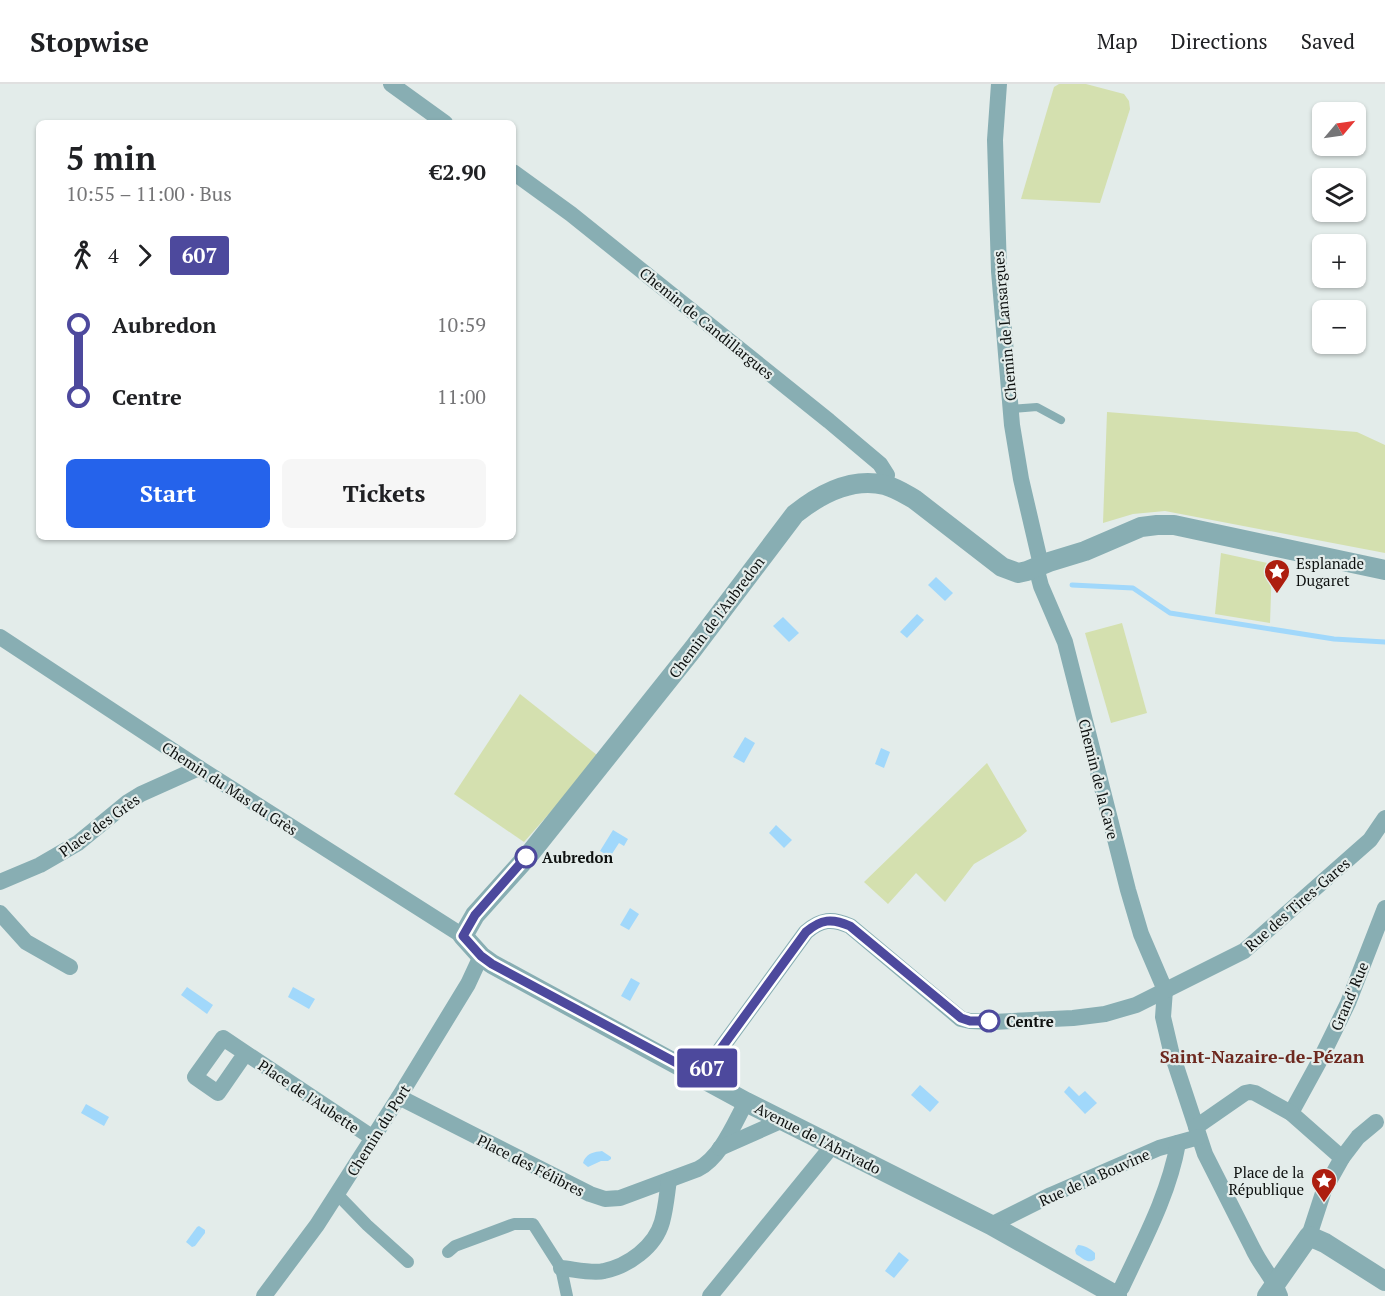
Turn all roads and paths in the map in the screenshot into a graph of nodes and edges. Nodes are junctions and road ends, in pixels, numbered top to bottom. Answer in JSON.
{"nodes":[{"id":1,"x":392,"y":84,"type":"edge"},
{"id":2,"x":999,"y":84,"type":"edge"},
{"id":3,"x":441,"y":120,"type":"edge"},
{"id":4,"x":516,"y":174,"type":"edge"},
{"id":5,"x":1011,"y":409,"type":"junction"},
{"id":6,"x":1061,"y":420,"type":"dead end"},
{"id":7,"x":884,"y":485,"type":"junction"},
{"id":8,"x":1038,"y":566,"type":"junction"},
{"id":9,"x":1385,"y":570,"type":"edge"},
{"id":10,"x":0,"y":637,"type":"edge"},
{"id":11,"x":199,"y":768,"type":"junction"},
{"id":12,"x":1385,"y":818,"type":"edge"},
{"id":13,"x":0,"y":882,"type":"edge"},
{"id":14,"x":1385,"y":908,"type":"edge"},
{"id":15,"x":0,"y":913,"type":"edge"},
{"id":16,"x":463,"y":936,"type":"junction"},
{"id":17,"x":481,"y":956,"type":"junction"},
{"id":18,"x":70,"y":967,"type":"dead end"},
{"id":19,"x":1165,"y":990,"type":"junction"},
{"id":20,"x":246,"y":1053,"type":"dead end"},
{"id":21,"x":701,"y":1076,"type":"junction"},
{"id":22,"x":399,"y":1097,"type":"junction"},
{"id":23,"x":746,"y":1102,"type":"junction"},
{"id":24,"x":1292,"y":1113,"type":"junction"},
{"id":25,"x":783,"y":1120,"type":"junction"},
{"id":26,"x":1376,"y":1122,"type":"dead end"},
{"id":27,"x":1198,"y":1132,"type":"junction"},
{"id":28,"x":373,"y":1138,"type":"junction"},
{"id":29,"x":1178,"y":1143,"type":"junction"},
{"id":30,"x":833,"y":1145,"type":"junction"},
{"id":31,"x":720,"y":1148,"type":"junction"},
{"id":32,"x":1342,"y":1158,"type":"junction"},
{"id":33,"x":669,"y":1180,"type":"junction"},
{"id":34,"x":337,"y":1194,"type":"junction"},
{"id":35,"x":991,"y":1225,"type":"junction"},
{"id":36,"x":1317,"y":1239,"type":"junction"},
{"id":37,"x":448,"y":1252,"type":"dead end"},
{"id":38,"x":408,"y":1262,"type":"dead end"},
{"id":39,"x":561,"y":1268,"type":"junction"},
{"id":40,"x":1385,"y":1281,"type":"edge"},
{"id":41,"x":1272,"y":1287,"type":"edge"},
{"id":42,"x":264,"y":1296,"type":"edge"},
{"id":43,"x":567,"y":1296,"type":"edge"},
{"id":44,"x":710,"y":1296,"type":"edge"},
{"id":45,"x":1116,"y":1296,"type":"edge"}],
"edges":[{"from":1,"to":3,"type":"street"},
{"from":2,"to":5,"type":"street","name":"Chemin de Lansargues"},
{"from":4,"to":7,"type":"street","name":"Chemin de Candillargues"},
{"from":5,"to":6,"type":"lane"},
{"from":5,"to":8,"type":"street","name":"Chemin de Lansargues"},
{"from":7,"to":8,"type":"street","name":"Chemin de l'Aubredon"},
{"from":7,"to":16,"type":"street","name":"Chemin de l'Aubredon"},
{"from":8,"to":9,"type":"street","name":"Chemin de l'Aubredon"},
{"from":8,"to":19,"type":"street","name":"Chemin de la Cave"},
{"from":10,"to":11,"type":"street","name":"Chemin du Mas du Grès"},
{"from":11,"to":13,"type":"street","name":"Place des Grès"},
{"from":11,"to":16,"type":"street","name":"Chemin du Mas du Grès"},
{"from":12,"to":19,"type":"street","name":"Rue des Tires-Gares"},
{"from":14,"to":24,"type":"street","name":"Grand' Rue"},
{"from":15,"to":18,"type":"street"},
{"from":16,"to":17,"type":"street","name":"Avenue de l'Abrivado"},
{"from":17,"to":21,"type":"street","name":"Avenue de l'Abrivado"},
{"from":17,"to":22,"type":"street","name":"Chemin du Port"},
{"from":19,"to":21,"type":"street","name":"Rue des Tires-Gares"},
{"from":19,"to":27,"type":"street"},
{"from":20,"to":28,"type":"street","name":"Place de l'Aubette"},
{"from":21,"to":23,"type":"street","name":"Avenue de l'Abrivado"},
{"from":22,"to":28,"type":"street","name":"Chemin du Port"},
{"from":22,"to":33,"type":"street","name":"Place des Félibres"},
{"from":23,"to":25,"type":"street","name":"Avenue de l'Abrivado"},
{"from":23,"to":31,"type":"street","name":"Place des Félibres"},
{"from":24,"to":27,"type":"street","name":"Rue de la Bouvine"},
{"from":24,"to":32,"type":"street"},
{"from":25,"to":30,"type":"street","name":"Avenue de l'Abrivado"},
{"from":25,"to":31,"type":"street","name":"Place des Félibres"},
{"from":26,"to":32,"type":"street"},
{"from":27,"to":29,"type":"street","name":"Rue de la Bouvine"},
{"from":27,"to":41,"type":"street"},
{"from":28,"to":34,"type":"street","name":"Chemin du Port"},
{"from":29,"to":35,"type":"street","name":"Rue de la Bouvine"},
{"from":29,"to":45,"type":"street"},
{"from":30,"to":35,"type":"street","name":"Avenue de l'Abrivado"},
{"from":30,"to":44,"type":"street"},
{"from":31,"to":33,"type":"street","name":"Place des Félibres"},
{"from":32,"to":36,"type":"street"},
{"from":33,"to":39,"type":"street"},
{"from":34,"to":38,"type":"street"},
{"from":34,"to":42,"type":"street","name":"Chemin du Port"},
{"from":35,"to":45,"type":"street","name":"Avenue de l'Abrivado"},
{"from":36,"to":40,"type":"street"},
{"from":36,"to":41,"type":"street"},
{"from":37,"to":39,"type":"street"},
{"from":39,"to":43,"type":"street"}]}
